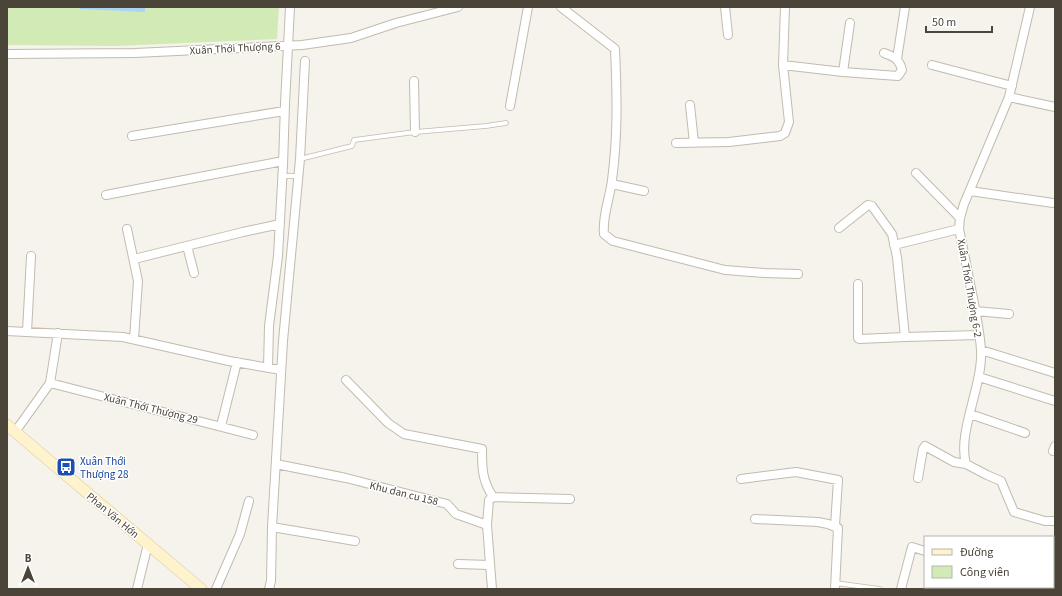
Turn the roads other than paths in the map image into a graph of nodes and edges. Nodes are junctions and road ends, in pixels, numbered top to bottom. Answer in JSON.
{"nodes":[{"id":1,"x":290,"y":7,"type":"edge"},
{"id":2,"x":458,"y":7,"type":"edge"},
{"id":3,"x":528,"y":7,"type":"edge"},
{"id":4,"x":561,"y":7,"type":"edge"},
{"id":5,"x":724,"y":7,"type":"edge"},
{"id":6,"x":785,"y":7,"type":"edge"},
{"id":7,"x":905,"y":7,"type":"edge"},
{"id":8,"x":1030,"y":7,"type":"edge"},
{"id":9,"x":429,"y":11,"type":"edge"},
{"id":10,"x":850,"y":23,"type":"dead end"},
{"id":11,"x":728,"y":35,"type":"dead end"},
{"id":12,"x":288,"y":46,"type":"junction"},
{"id":13,"x":884,"y":53,"type":"dead end"},
{"id":14,"x":7,"y":54,"type":"edge"},
{"id":15,"x":897,"y":59,"type":"junction"},
{"id":16,"x":305,"y":61,"type":"dead end"},
{"id":17,"x":932,"y":64,"type":"dead end"},
{"id":18,"x":783,"y":65,"type":"junction"},
{"id":19,"x":843,"y":72,"type":"junction"},
{"id":20,"x":414,"y":81,"type":"dead end"},
{"id":21,"x":1012,"y":86,"type":"junction"},
{"id":22,"x":1009,"y":97,"type":"junction"},
{"id":23,"x":690,"y":105,"type":"dead end"},
{"id":24,"x":510,"y":106,"type":"dead end"},
{"id":25,"x":1055,"y":106,"type":"edge"},
{"id":26,"x":284,"y":111,"type":"junction"},
{"id":27,"x":506,"y":123,"type":"dead end"},
{"id":28,"x":415,"y":132,"type":"junction"},
{"id":29,"x":132,"y":136,"type":"dead end"},
{"id":30,"x":676,"y":143,"type":"dead end"},
{"id":31,"x":694,"y":143,"type":"junction"},
{"id":32,"x":300,"y":159,"type":"junction"},
{"id":33,"x":283,"y":161,"type":"junction"},
{"id":34,"x":916,"y":173,"type":"dead end"},
{"id":35,"x":282,"y":176,"type":"junction"},
{"id":36,"x":298,"y":176,"type":"junction"},
{"id":37,"x":612,"y":184,"type":"junction"},
{"id":38,"x":644,"y":190,"type":"dead end"},
{"id":39,"x":970,"y":191,"type":"junction"},
{"id":40,"x":106,"y":195,"type":"dead end"},
{"id":41,"x":1053,"y":203,"type":"dead end"},
{"id":42,"x":960,"y":218,"type":"junction"},
{"id":43,"x":280,"y":224,"type":"junction"},
{"id":44,"x":839,"y":228,"type":"dead end"},
{"id":45,"x":127,"y":229,"type":"dead end"},
{"id":46,"x":959,"y":229,"type":"junction"},
{"id":47,"x":894,"y":245,"type":"junction"},
{"id":48,"x":187,"y":246,"type":"junction"},
{"id":49,"x":31,"y":256,"type":"dead end"},
{"id":50,"x":134,"y":259,"type":"junction"},
{"id":51,"x":194,"y":273,"type":"dead end"},
{"id":52,"x":798,"y":274,"type":"dead end"},
{"id":53,"x":858,"y":284,"type":"dead end"},
{"id":54,"x":975,"y":311,"type":"junction"},
{"id":55,"x":1009,"y":314,"type":"dead end"},
{"id":56,"x":7,"y":331,"type":"edge"},
{"id":57,"x":27,"y":332,"type":"junction"},
{"id":58,"x":58,"y":333,"type":"junction"},
{"id":59,"x":979,"y":336,"type":"junction"},
{"id":60,"x":905,"y":337,"type":"junction"},
{"id":61,"x":134,"y":339,"type":"junction"},
{"id":62,"x":981,"y":350,"type":"junction"},
{"id":63,"x":237,"y":362,"type":"junction"},
{"id":64,"x":268,"y":368,"type":"junction"},
{"id":65,"x":281,"y":370,"type":"junction"},
{"id":66,"x":1055,"y":373,"type":"edge"},
{"id":67,"x":979,"y":377,"type":"junction"},
{"id":68,"x":346,"y":380,"type":"dead end"},
{"id":69,"x":50,"y":383,"type":"junction"},
{"id":70,"x":1055,"y":402,"type":"edge"},
{"id":71,"x":970,"y":414,"type":"junction"},
{"id":72,"x":221,"y":426,"type":"junction"},
{"id":73,"x":11,"y":428,"type":"edge"},
{"id":74,"x":1026,"y":433,"type":"dead end"},
{"id":75,"x":253,"y":435,"type":"dead end"},
{"id":76,"x":276,"y":464,"type":"junction"},
{"id":77,"x":966,"y":464,"type":"junction"},
{"id":78,"x":918,"y":478,"type":"dead end"},
{"id":79,"x":740,"y":479,"type":"dead end"},
{"id":80,"x":494,"y":497,"type":"junction"},
{"id":81,"x":570,"y":499,"type":"dead end"},
{"id":82,"x":249,"y":501,"type":"dead end"},
{"id":83,"x":755,"y":519,"type":"dead end"},
{"id":84,"x":1055,"y":521,"type":"edge"},
{"id":85,"x":487,"y":525,"type":"junction"},
{"id":86,"x":836,"y":526,"type":"junction"},
{"id":87,"x":272,"y":527,"type":"junction"},
{"id":88,"x":355,"y":542,"type":"dead end"},
{"id":89,"x":148,"y":544,"type":"junction"},
{"id":90,"x":924,"y":551,"type":"edge"},
{"id":91,"x":458,"y":564,"type":"dead end"},
{"id":92,"x":490,"y":565,"type":"junction"},
{"id":93,"x":836,"y":586,"type":"edge"},
{"id":94,"x":137,"y":589,"type":"edge"},
{"id":95,"x":201,"y":589,"type":"edge"},
{"id":96,"x":216,"y":589,"type":"edge"},
{"id":97,"x":269,"y":589,"type":"edge"},
{"id":98,"x":492,"y":589,"type":"edge"},
{"id":99,"x":880,"y":589,"type":"edge"},
{"id":100,"x":901,"y":589,"type":"edge"}],
"edges":[{"from":1,"to":12,"type":"street"},
{"from":2,"to":9,"type":"street","name":"Xuân Thới Thượng 6"},
{"from":3,"to":24,"type":"street"},
{"from":4,"to":37,"type":"street"},
{"from":5,"to":11,"type":"street"},
{"from":6,"to":18,"type":"street"},
{"from":7,"to":15,"type":"street"},
{"from":8,"to":21,"type":"street","name":"Xuân Thới Thượng 6-2"},
{"from":9,"to":12,"type":"street","name":"Xuân Thới Thượng 6"},
{"from":10,"to":19,"type":"street"},
{"from":12,"to":14,"type":"street","name":"Xuân Thới Thượng 6"},
{"from":12,"to":26,"type":"street"},
{"from":13,"to":15,"type":"street"},
{"from":15,"to":19,"type":"street"},
{"from":16,"to":32,"type":"street"},
{"from":17,"to":21,"type":"street"},
{"from":18,"to":19,"type":"street"},
{"from":18,"to":31,"type":"street"},
{"from":20,"to":28,"type":"street"},
{"from":21,"to":22,"type":"street","name":"Xuân Thới Thượng 6-2"},
{"from":22,"to":25,"type":"street"},
{"from":22,"to":39,"type":"street","name":"Xuân Thới Thượng 6-2"},
{"from":23,"to":31,"type":"street"},
{"from":26,"to":29,"type":"street"},
{"from":26,"to":33,"type":"street"},
{"from":27,"to":28,"type":"lane"},
{"from":28,"to":32,"type":"lane"},
{"from":30,"to":31,"type":"street"},
{"from":32,"to":36,"type":"street"},
{"from":33,"to":35,"type":"street"},
{"from":33,"to":40,"type":"street"},
{"from":34,"to":42,"type":"street"},
{"from":35,"to":36,"type":"lane"},
{"from":35,"to":43,"type":"street"},
{"from":36,"to":65,"type":"street"},
{"from":37,"to":38,"type":"street"},
{"from":37,"to":52,"type":"street"},
{"from":39,"to":41,"type":"street"},
{"from":39,"to":42,"type":"street","name":"Xuân Thới Thượng 6-2"},
{"from":42,"to":46,"type":"street","name":"Xuân Thới Thượng 6-2"},
{"from":43,"to":48,"type":"street"},
{"from":43,"to":64,"type":"street"},
{"from":44,"to":47,"type":"street"},
{"from":45,"to":50,"type":"street"},
{"from":46,"to":47,"type":"street"},
{"from":46,"to":54,"type":"street","name":"Xuân Thới Thượng 6-2"},
{"from":47,"to":60,"type":"street"},
{"from":48,"to":50,"type":"street"},
{"from":48,"to":51,"type":"street"},
{"from":49,"to":57,"type":"street"},
{"from":50,"to":61,"type":"street"},
{"from":53,"to":60,"type":"street"},
{"from":54,"to":55,"type":"street"},
{"from":54,"to":59,"type":"street","name":"Xuân Thới Thượng 6-2"},
{"from":56,"to":57,"type":"street"},
{"from":57,"to":58,"type":"street"},
{"from":58,"to":61,"type":"street"},
{"from":58,"to":69,"type":"street"},
{"from":59,"to":60,"type":"street"},
{"from":59,"to":62,"type":"street","name":"Xuân Thới Thượng 6-2"},
{"from":61,"to":63,"type":"street"},
{"from":62,"to":66,"type":"street"},
{"from":62,"to":67,"type":"street","name":"Xuân Thới Thượng 6-2"},
{"from":63,"to":64,"type":"street"},
{"from":63,"to":72,"type":"street"},
{"from":64,"to":65,"type":"street"},
{"from":65,"to":76,"type":"street"},
{"from":67,"to":70,"type":"street"},
{"from":67,"to":71,"type":"street","name":"Xuân Thới Thượng 6-2"},
{"from":68,"to":80,"type":"street"},
{"from":69,"to":72,"type":"street","name":"Xuân Thới Thượng 29"},
{"from":69,"to":73,"type":"street"},
{"from":71,"to":74,"type":"street"},
{"from":71,"to":77,"type":"street","name":"Xuân Thới Thượng 6-2"},
{"from":72,"to":75,"type":"street","name":"Xuân Thới Thượng 29"},
{"from":73,"to":89,"type":"main road","name":"Phan Văn Hớn"},
{"from":76,"to":85,"type":"street","name":"Khu dan cu 158"},
{"from":76,"to":87,"type":"street"},
{"from":77,"to":78,"type":"street"},
{"from":77,"to":84,"type":"street"},
{"from":79,"to":86,"type":"street"},
{"from":80,"to":81,"type":"street"},
{"from":80,"to":85,"type":"street"},
{"from":82,"to":96,"type":"street"},
{"from":83,"to":86,"type":"street"},
{"from":85,"to":92,"type":"street"},
{"from":86,"to":93,"type":"street"},
{"from":87,"to":88,"type":"street"},
{"from":87,"to":97,"type":"street"},
{"from":89,"to":94,"type":"street"},
{"from":89,"to":95,"type":"main road","name":"Phan Văn Hớn"},
{"from":90,"to":100,"type":"street"},
{"from":91,"to":92,"type":"street"},
{"from":92,"to":98,"type":"street"},
{"from":93,"to":99,"type":"lane"}]}
